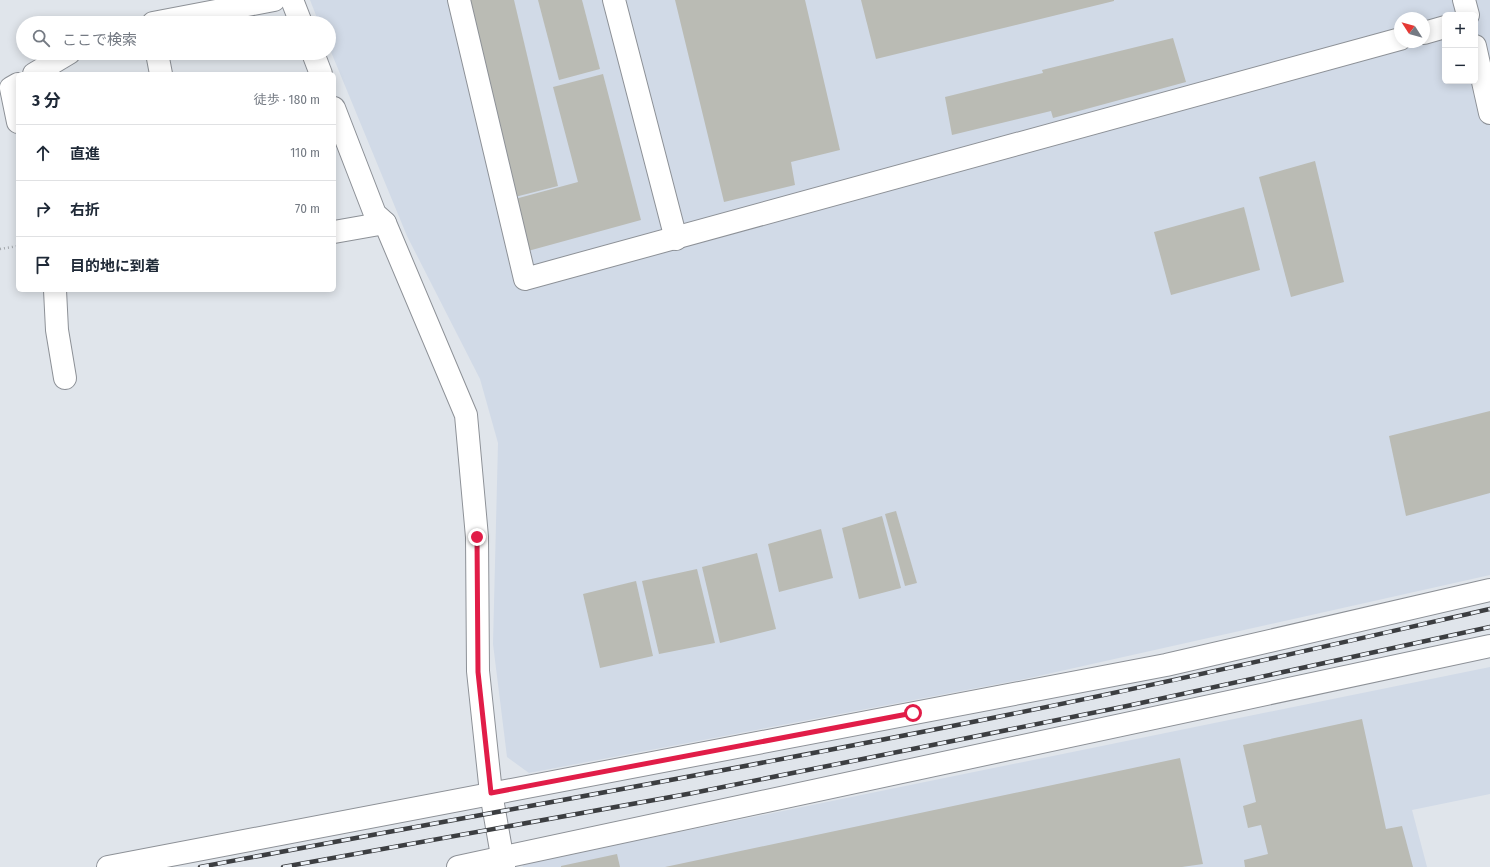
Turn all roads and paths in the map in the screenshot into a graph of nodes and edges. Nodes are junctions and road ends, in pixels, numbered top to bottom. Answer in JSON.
{"nodes":[{"id":1,"x":274,"y":0,"type":"edge"},
{"id":2,"x":292,"y":0,"type":"edge"},
{"id":3,"x":459,"y":0,"type":"edge"},
{"id":4,"x":614,"y":0,"type":"edge"},
{"id":5,"x":1464,"y":0,"type":"edge"},
{"id":6,"x":1467,"y":12,"type":"edge"},
{"id":7,"x":190,"y":16,"type":"edge"},
{"id":8,"x":298,"y":16,"type":"edge"},
{"id":9,"x":1442,"y":28,"type":"edge"},
{"id":10,"x":1430,"y":31,"type":"edge"},
{"id":11,"x":1394,"y":41,"type":"edge"},
{"id":12,"x":1475,"y":48,"type":"edge"},
{"id":13,"x":57,"y":60,"type":"edge"},
{"id":14,"x":158,"y":60,"type":"edge"},
{"id":15,"x":316,"y":60,"type":"edge"},
{"id":16,"x":37,"y":72,"type":"edge"},
{"id":17,"x":161,"y":72,"type":"edge"},
{"id":18,"x":320,"y":72,"type":"edge"},
{"id":19,"x":16,"y":85,"type":"edge"},
{"id":20,"x":16,"y":112,"type":"edge"},
{"id":21,"x":336,"y":113,"type":"edge"},
{"id":22,"x":1490,"y":113,"type":"edge"},
{"id":23,"x":385,"y":223,"type":"junction"},
{"id":24,"x":336,"y":232,"type":"edge"},
{"id":25,"x":676,"y":239,"type":"junction"},
{"id":26,"x":16,"y":246,"type":"edge"},
{"id":27,"x":0,"y":249,"type":"edge"},
{"id":28,"x":55,"y":292,"type":"edge"},
{"id":29,"x":65,"y":378,"type":"dead end"},
{"id":30,"x":1490,"y":590,"type":"edge"},
{"id":31,"x":1490,"y":646,"type":"edge"},
{"id":32,"x":491,"y":793,"type":"junction"},
{"id":33,"x":503,"y":863,"type":"edge"},
{"id":34,"x":108,"y":867,"type":"edge"},
{"id":35,"x":458,"y":867,"type":"edge"}],
"edges":[{"from":1,"to":7,"type":"street"},
{"from":2,"to":8,"type":"street"},
{"from":3,"to":25,"type":"street"},
{"from":4,"to":25,"type":"street"},
{"from":5,"to":6,"type":"street"},
{"from":9,"to":10,"type":"street"},
{"from":11,"to":25,"type":"street"},
{"from":12,"to":22,"type":"street"},
{"from":13,"to":16,"type":"street"},
{"from":14,"to":17,"type":"street"},
{"from":15,"to":18,"type":"street"},
{"from":19,"to":20,"type":"street"},
{"from":21,"to":23,"type":"street"},
{"from":23,"to":24,"type":"street"},
{"from":23,"to":32,"type":"street"},
{"from":26,"to":27,"type":"path"},
{"from":28,"to":29,"type":"street"},
{"from":30,"to":32,"type":"street"},
{"from":31,"to":33,"type":"street"},
{"from":32,"to":33,"type":"street"},
{"from":32,"to":34,"type":"street"},
{"from":33,"to":35,"type":"street"}]}
